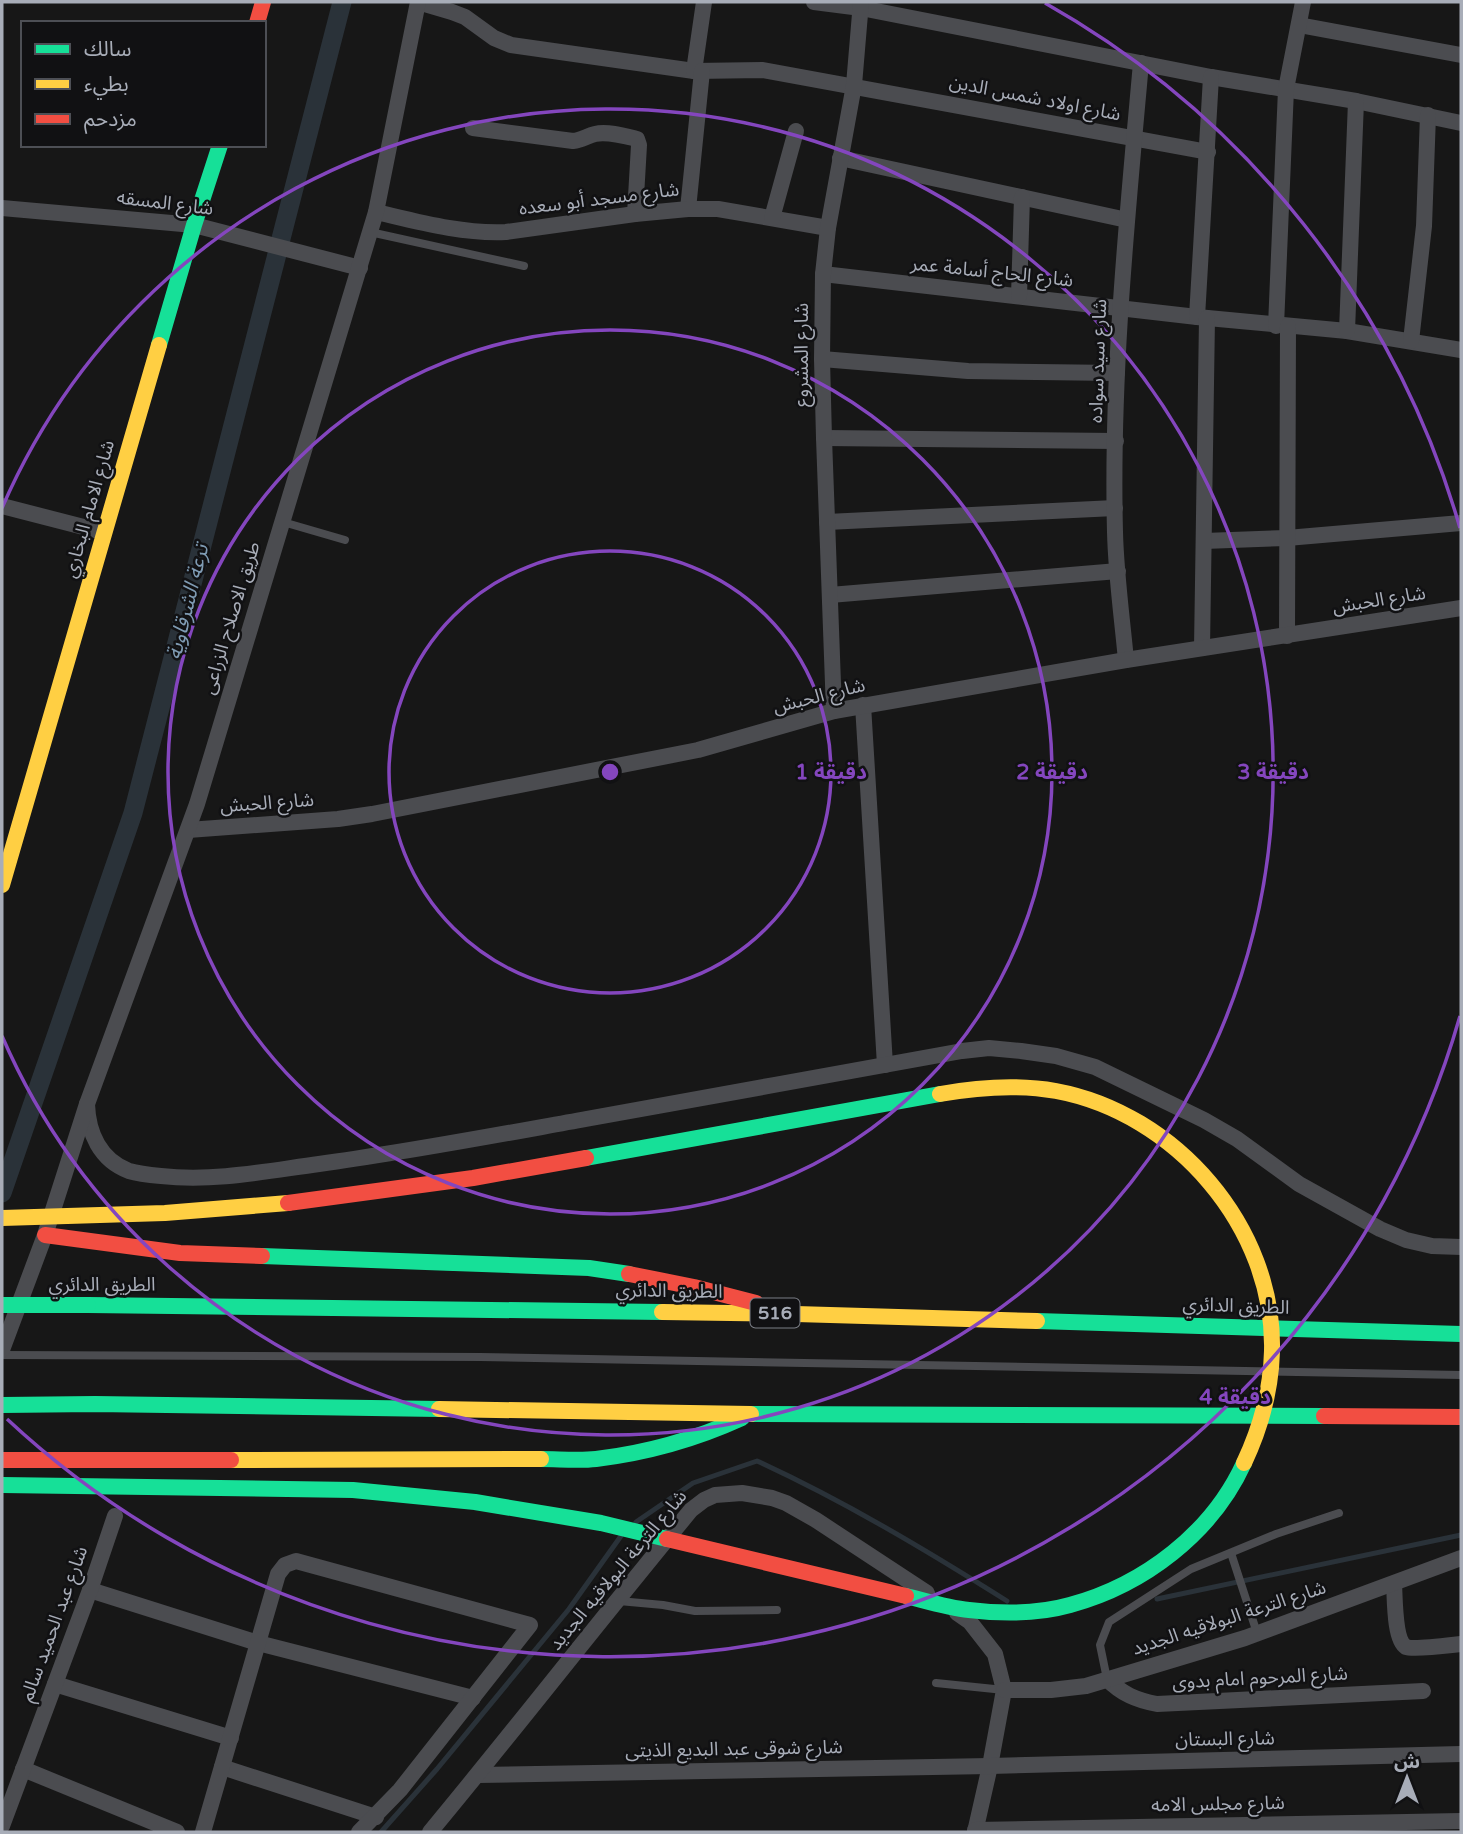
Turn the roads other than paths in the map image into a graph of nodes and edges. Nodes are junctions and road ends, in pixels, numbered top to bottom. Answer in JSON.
{"nodes":[{"id":1,"x":262,"y":2,"type":"edge"},
{"id":2,"x":418,"y":2,"type":"edge"},
{"id":3,"x":704,"y":2,"type":"edge"},
{"id":4,"x":814,"y":2,"type":"edge"},
{"id":5,"x":1303,"y":2,"type":"edge"},
{"id":6,"x":861,"y":5,"type":"edge"},
{"id":7,"x":257,"y":21,"type":"edge"},
{"id":8,"x":1299,"y":25,"type":"junction"},
{"id":9,"x":1461,"y":55,"type":"edge"},
{"id":10,"x":1141,"y":63,"type":"junction"},
{"id":11,"x":698,"y":71,"type":"junction"},
{"id":12,"x":1211,"y":77,"type":"junction"},
{"id":13,"x":854,"y":85,"type":"junction"},
{"id":14,"x":1286,"y":89,"type":"junction"},
{"id":15,"x":1356,"y":102,"type":"junction"},
{"id":16,"x":1428,"y":115,"type":"junction"},
{"id":17,"x":1461,"y":123,"type":"edge"},
{"id":18,"x":473,"y":128,"type":"dead end"},
{"id":19,"x":796,"y":131,"type":"dead end"},
{"id":20,"x":1134,"y":138,"type":"junction"},
{"id":21,"x":219,"y":147,"type":"edge"},
{"id":22,"x":1208,"y":152,"type":"junction"},
{"id":23,"x":841,"y":158,"type":"junction"},
{"id":24,"x":1022,"y":197,"type":"junction"},
{"id":25,"x":2,"y":208,"type":"edge"},
{"id":26,"x":688,"y":209,"type":"junction"},
{"id":27,"x":376,"y":212,"type":"junction"},
{"id":28,"x":635,"y":214,"type":"junction"},
{"id":29,"x":772,"y":218,"type":"junction"},
{"id":30,"x":1127,"y":220,"type":"junction"},
{"id":31,"x":194,"y":225,"type":"junction"},
{"id":32,"x":828,"y":228,"type":"junction"},
{"id":33,"x":370,"y":232,"type":"junction"},
{"id":34,"x":524,"y":266,"type":"dead end"},
{"id":35,"x":360,"y":268,"type":"junction"},
{"id":36,"x":823,"y":274,"type":"junction"},
{"id":37,"x":1019,"y":296,"type":"junction"},
{"id":38,"x":1119,"y":308,"type":"junction"},
{"id":39,"x":1202,"y":318,"type":"junction"},
{"id":40,"x":1282,"y":326,"type":"junction"},
{"id":41,"x":1347,"y":331,"type":"junction"},
{"id":42,"x":1411,"y":341,"type":"junction"},
{"id":43,"x":1461,"y":349,"type":"edge"},
{"id":44,"x":822,"y":359,"type":"junction"},
{"id":45,"x":1117,"y":373,"type":"junction"},
{"id":46,"x":824,"y":438,"type":"junction"},
{"id":47,"x":1116,"y":441,"type":"junction"},
{"id":48,"x":2,"y":506,"type":"edge"},
{"id":49,"x":1115,"y":508,"type":"junction"},
{"id":50,"x":283,"y":522,"type":"junction"},
{"id":51,"x":827,"y":522,"type":"junction"},
{"id":52,"x":1461,"y":523,"type":"edge"},
{"id":53,"x":103,"y":532,"type":"junction"},
{"id":54,"x":1287,"y":538,"type":"junction"},
{"id":55,"x":345,"y":540,"type":"dead end"},
{"id":56,"x":1204,"y":541,"type":"junction"},
{"id":57,"x":1118,"y":571,"type":"junction"},
{"id":58,"x":830,"y":596,"type":"junction"},
{"id":59,"x":1461,"y":608,"type":"edge"},
{"id":60,"x":1287,"y":636,"type":"junction"},
{"id":61,"x":1202,"y":648,"type":"junction"},
{"id":62,"x":1126,"y":660,"type":"junction"},
{"id":63,"x":863,"y":705,"type":"junction"},
{"id":64,"x":834,"y":711,"type":"junction"},
{"id":65,"x":188,"y":830,"type":"junction"},
{"id":66,"x":2,"y":885,"type":"edge"},
{"id":67,"x":885,"y":1065,"type":"junction"},
{"id":68,"x":88,"y":1104,"type":"junction"},
{"id":69,"x":2,"y":1218,"type":"edge"},
{"id":70,"x":45,"y":1235,"type":"junction"},
{"id":71,"x":1461,"y":1247,"type":"edge"},
{"id":72,"x":2,"y":1305,"type":"edge"},
{"id":73,"x":796,"y":1314,"type":"junction"},
{"id":74,"x":1461,"y":1334,"type":"edge"},
{"id":75,"x":2,"y":1352,"type":"edge"},
{"id":76,"x":1461,"y":1375,"type":"edge"},
{"id":77,"x":2,"y":1405,"type":"edge"},
{"id":78,"x":752,"y":1414,"type":"junction"},
{"id":79,"x":1461,"y":1417,"type":"edge"},
{"id":80,"x":2,"y":1460,"type":"edge"},
{"id":81,"x":2,"y":1485,"type":"edge"},
{"id":82,"x":1339,"y":1513,"type":"dead end"},
{"id":83,"x":115,"y":1516,"type":"dead end"},
{"id":84,"x":1231,"y":1553,"type":"junction"},
{"id":85,"x":1461,"y":1558,"type":"edge"},
{"id":86,"x":1394,"y":1584,"type":"junction"},
{"id":87,"x":90,"y":1590,"type":"junction"},
{"id":88,"x":616,"y":1600,"type":"junction"},
{"id":89,"x":777,"y":1610,"type":"dead end"},
{"id":90,"x":1257,"y":1633,"type":"junction"},
{"id":91,"x":258,"y":1643,"type":"junction"},
{"id":92,"x":1461,"y":1644,"type":"edge"},
{"id":93,"x":1107,"y":1679,"type":"junction"},
{"id":94,"x":936,"y":1683,"type":"dead end"},
{"id":95,"x":55,"y":1684,"type":"junction"},
{"id":96,"x":1004,"y":1689,"type":"junction"},
{"id":97,"x":1423,"y":1691,"type":"dead end"},
{"id":98,"x":473,"y":1698,"type":"junction"},
{"id":99,"x":231,"y":1738,"type":"junction"},
{"id":100,"x":1461,"y":1754,"type":"edge"},
{"id":101,"x":990,"y":1766,"type":"junction"},
{"id":102,"x":222,"y":1767,"type":"junction"},
{"id":103,"x":23,"y":1769,"type":"junction"},
{"id":104,"x":478,"y":1775,"type":"junction"},
{"id":105,"x":376,"y":1817,"type":"junction"},
{"id":106,"x":1461,"y":1821,"type":"edge"},
{"id":107,"x":2,"y":1826,"type":"edge"},
{"id":108,"x":975,"y":1831,"type":"edge"},
{"id":109,"x":177,"y":1832,"type":"edge"},
{"id":110,"x":203,"y":1832,"type":"edge"},
{"id":111,"x":359,"y":1832,"type":"edge"},
{"id":112,"x":430,"y":1832,"type":"edge"}],
"edges":[{"from":1,"to":7,"type":"main road"},
{"from":2,"to":11,"type":"street","name":"شارع اولاد شمس الدين"},
{"from":2,"to":27,"type":"street","name":"طريق الاصلاح الزراعى"},
{"from":3,"to":11,"type":"street"},
{"from":4,"to":6,"type":"street"},
{"from":5,"to":8,"type":"street"},
{"from":6,"to":10,"type":"street"},
{"from":6,"to":13,"type":"street","name":"شارع المشروع"},
{"from":8,"to":9,"type":"street"},
{"from":8,"to":14,"type":"street"},
{"from":10,"to":12,"type":"street"},
{"from":10,"to":20,"type":"street","name":"شارع سيد سواده"},
{"from":11,"to":13,"type":"street","name":"شارع اولاد شمس الدين"},
{"from":11,"to":26,"type":"street"},
{"from":12,"to":14,"type":"street"},
{"from":12,"to":22,"type":"street"},
{"from":13,"to":20,"type":"street","name":"شارع اولاد شمس الدين"},
{"from":13,"to":23,"type":"street","name":"شارع المشروع"},
{"from":14,"to":15,"type":"street"},
{"from":14,"to":40,"type":"street"},
{"from":15,"to":16,"type":"street"},
{"from":15,"to":41,"type":"street"},
{"from":16,"to":17,"type":"street"},
{"from":16,"to":42,"type":"street"},
{"from":18,"to":28,"type":"street"},
{"from":19,"to":29,"type":"street"},
{"from":20,"to":22,"type":"street","name":"شارع اولاد شمس الدين"},
{"from":20,"to":30,"type":"street","name":"شارع سيد سواده"},
{"from":21,"to":31,"type":"main road","name":"شارع الامام البخاري"},
{"from":22,"to":39,"type":"street"},
{"from":23,"to":24,"type":"street"},
{"from":23,"to":32,"type":"street","name":"شارع المشروع"},
{"from":24,"to":30,"type":"street"},
{"from":24,"to":37,"type":"street"},
{"from":25,"to":31,"type":"street","name":"شارع المسقه"},
{"from":26,"to":28,"type":"street","name":"شارع مسجد أبو سعده"},
{"from":26,"to":29,"type":"street","name":"شارع مسجد أبو سعده"},
{"from":27,"to":28,"type":"street","name":"شارع مسجد أبو سعده"},
{"from":27,"to":33,"type":"street","name":"طريق الاصلاح الزراعى"},
{"from":29,"to":32,"type":"street","name":"شارع مسجد أبو سعده"},
{"from":30,"to":38,"type":"street","name":"شارع سيد سواده"},
{"from":31,"to":35,"type":"street","name":"شارع المسقه"},
{"from":31,"to":53,"type":"main road","name":"شارع الامام البخاري"},
{"from":32,"to":36,"type":"street","name":"شارع المشروع"},
{"from":33,"to":34,"type":"lane"},
{"from":33,"to":35,"type":"street","name":"طريق الاصلاح الزراعى"},
{"from":35,"to":50,"type":"street","name":"طريق الاصلاح الزراعى"},
{"from":36,"to":37,"type":"street","name":"شارع الحاج أسامة عمر"},
{"from":36,"to":44,"type":"street","name":"شارع المشروع"},
{"from":37,"to":38,"type":"street","name":"شارع الحاج أسامة عمر"},
{"from":38,"to":39,"type":"street","name":"شارع الحاج أسامة عمر"},
{"from":38,"to":45,"type":"street","name":"شارع سيد سواده"},
{"from":39,"to":40,"type":"street","name":"شارع الحاج أسامة عمر"},
{"from":39,"to":56,"type":"street"},
{"from":40,"to":41,"type":"street","name":"شارع الحاج أسامة عمر"},
{"from":40,"to":54,"type":"street"},
{"from":41,"to":42,"type":"street","name":"شارع الحاج أسامة عمر"},
{"from":42,"to":43,"type":"street","name":"شارع الحاج أسامة عمر"},
{"from":44,"to":45,"type":"street"},
{"from":44,"to":46,"type":"street","name":"شارع المشروع"},
{"from":45,"to":47,"type":"street","name":"شارع سيد سواده"},
{"from":46,"to":47,"type":"street"},
{"from":46,"to":51,"type":"street","name":"شارع المشروع"},
{"from":47,"to":49,"type":"street","name":"شارع سيد سواده"},
{"from":48,"to":53,"type":"street"},
{"from":49,"to":51,"type":"street"},
{"from":49,"to":57,"type":"street","name":"شارع سيد سواده"},
{"from":50,"to":55,"type":"lane"},
{"from":50,"to":65,"type":"street","name":"طريق الاصلاح الزراعى"},
{"from":51,"to":58,"type":"street","name":"شارع المشروع"},
{"from":52,"to":54,"type":"street"},
{"from":53,"to":66,"type":"main road","name":"شارع الامام البخاري"},
{"from":54,"to":56,"type":"street"},
{"from":54,"to":60,"type":"street"},
{"from":56,"to":61,"type":"street"},
{"from":57,"to":58,"type":"street"},
{"from":57,"to":62,"type":"street","name":"شارع سيد سواده"},
{"from":58,"to":64,"type":"street","name":"شارع المشروع"},
{"from":59,"to":60,"type":"street","name":"شارع الحبش"},
{"from":60,"to":61,"type":"street","name":"شارع الحبش"},
{"from":61,"to":62,"type":"street","name":"شارع الحبش"},
{"from":62,"to":63,"type":"street","name":"شارع الحبش"},
{"from":63,"to":64,"type":"street","name":"شارع الحبش"},
{"from":63,"to":67,"type":"street"},
{"from":64,"to":65,"type":"street","name":"شارع الحبش"},
{"from":65,"to":68,"type":"street","name":"طريق الاصلاح الزراعى"},
{"from":67,"to":68,"type":"street"},
{"from":67,"to":71,"type":"street"},
{"from":68,"to":70,"type":"street","name":"طريق الاصلاح الزراعى"},
{"from":69,"to":81,"type":"main road","bridge":true},
{"from":70,"to":73,"type":"main road"},
{"from":70,"to":75,"type":"street","name":"طريق الاصلاح الزراعى"},
{"from":72,"to":73,"type":"main road","name":"الطريق الدائري","number":"516","bridge":true},
{"from":73,"to":74,"type":"main road","name":"الطريق الدائري","number":"516"},
{"from":75,"to":76,"type":"lane"},
{"from":77,"to":78,"type":"main road"},
{"from":78,"to":79,"type":"main road"},
{"from":78,"to":80,"type":"main road"},
{"from":82,"to":84,"type":"lane"},
{"from":83,"to":87,"type":"street","name":"شارع عبد الحميد سالم"},
{"from":84,"to":90,"type":"lane"},
{"from":84,"to":93,"type":"lane"},
{"from":85,"to":86,"type":"street","name":"شارع الترعة البولاقيه الجديد"},
{"from":86,"to":90,"type":"street","name":"شارع الترعة البولاقيه الجديد"},
{"from":86,"to":92,"type":"street"},
{"from":87,"to":91,"type":"street"},
{"from":87,"to":95,"type":"street","name":"شارع عبد الحميد سالم"},
{"from":88,"to":89,"type":"lane"},
{"from":88,"to":96,"type":"street","name":"شارع الترعة البولاقيه الجديد"},
{"from":88,"to":104,"type":"street","name":"شارع الترعة البولاقيه الجديد"},
{"from":90,"to":93,"type":"street","name":"شارع الترعة البولاقيه الجديد"},
{"from":91,"to":98,"type":"street"},
{"from":91,"to":98,"type":"street","name":"شارع الترعة البولاقيه الجديد"},
{"from":91,"to":99,"type":"street"},
{"from":93,"to":96,"type":"street","name":"شارع الترعة البولاقيه الجديد"},
{"from":93,"to":97,"type":"street","name":"شارع المرحوم امام بدوى"},
{"from":94,"to":96,"type":"lane","name":"شارع الترعة البولاقيه الجديد"},
{"from":95,"to":99,"type":"street"},
{"from":95,"to":103,"type":"street","name":"شارع عبد الحميد سالم"},
{"from":96,"to":101,"type":"street"},
{"from":98,"to":105,"type":"street","name":"شارع الترعة البولاقيه الجديد"},
{"from":99,"to":102,"type":"street"},
{"from":100,"to":101,"type":"street","name":"شارع البستان"},
{"from":101,"to":104,"type":"street","name":"شارع شوقى عبد البديع الذيتى"},
{"from":101,"to":108,"type":"street"},
{"from":102,"to":105,"type":"street"},
{"from":102,"to":110,"type":"street"},
{"from":103,"to":107,"type":"street","name":"شارع عبد الحميد سالم"},
{"from":103,"to":109,"type":"street"},
{"from":104,"to":112,"type":"street","name":"شارع الترعة البولاقيه الجديد"},
{"from":105,"to":111,"type":"street","name":"شارع الترعة البولاقيه الجديد"},
{"from":106,"to":108,"type":"street","name":"شارع مجلس الامه"}]}
